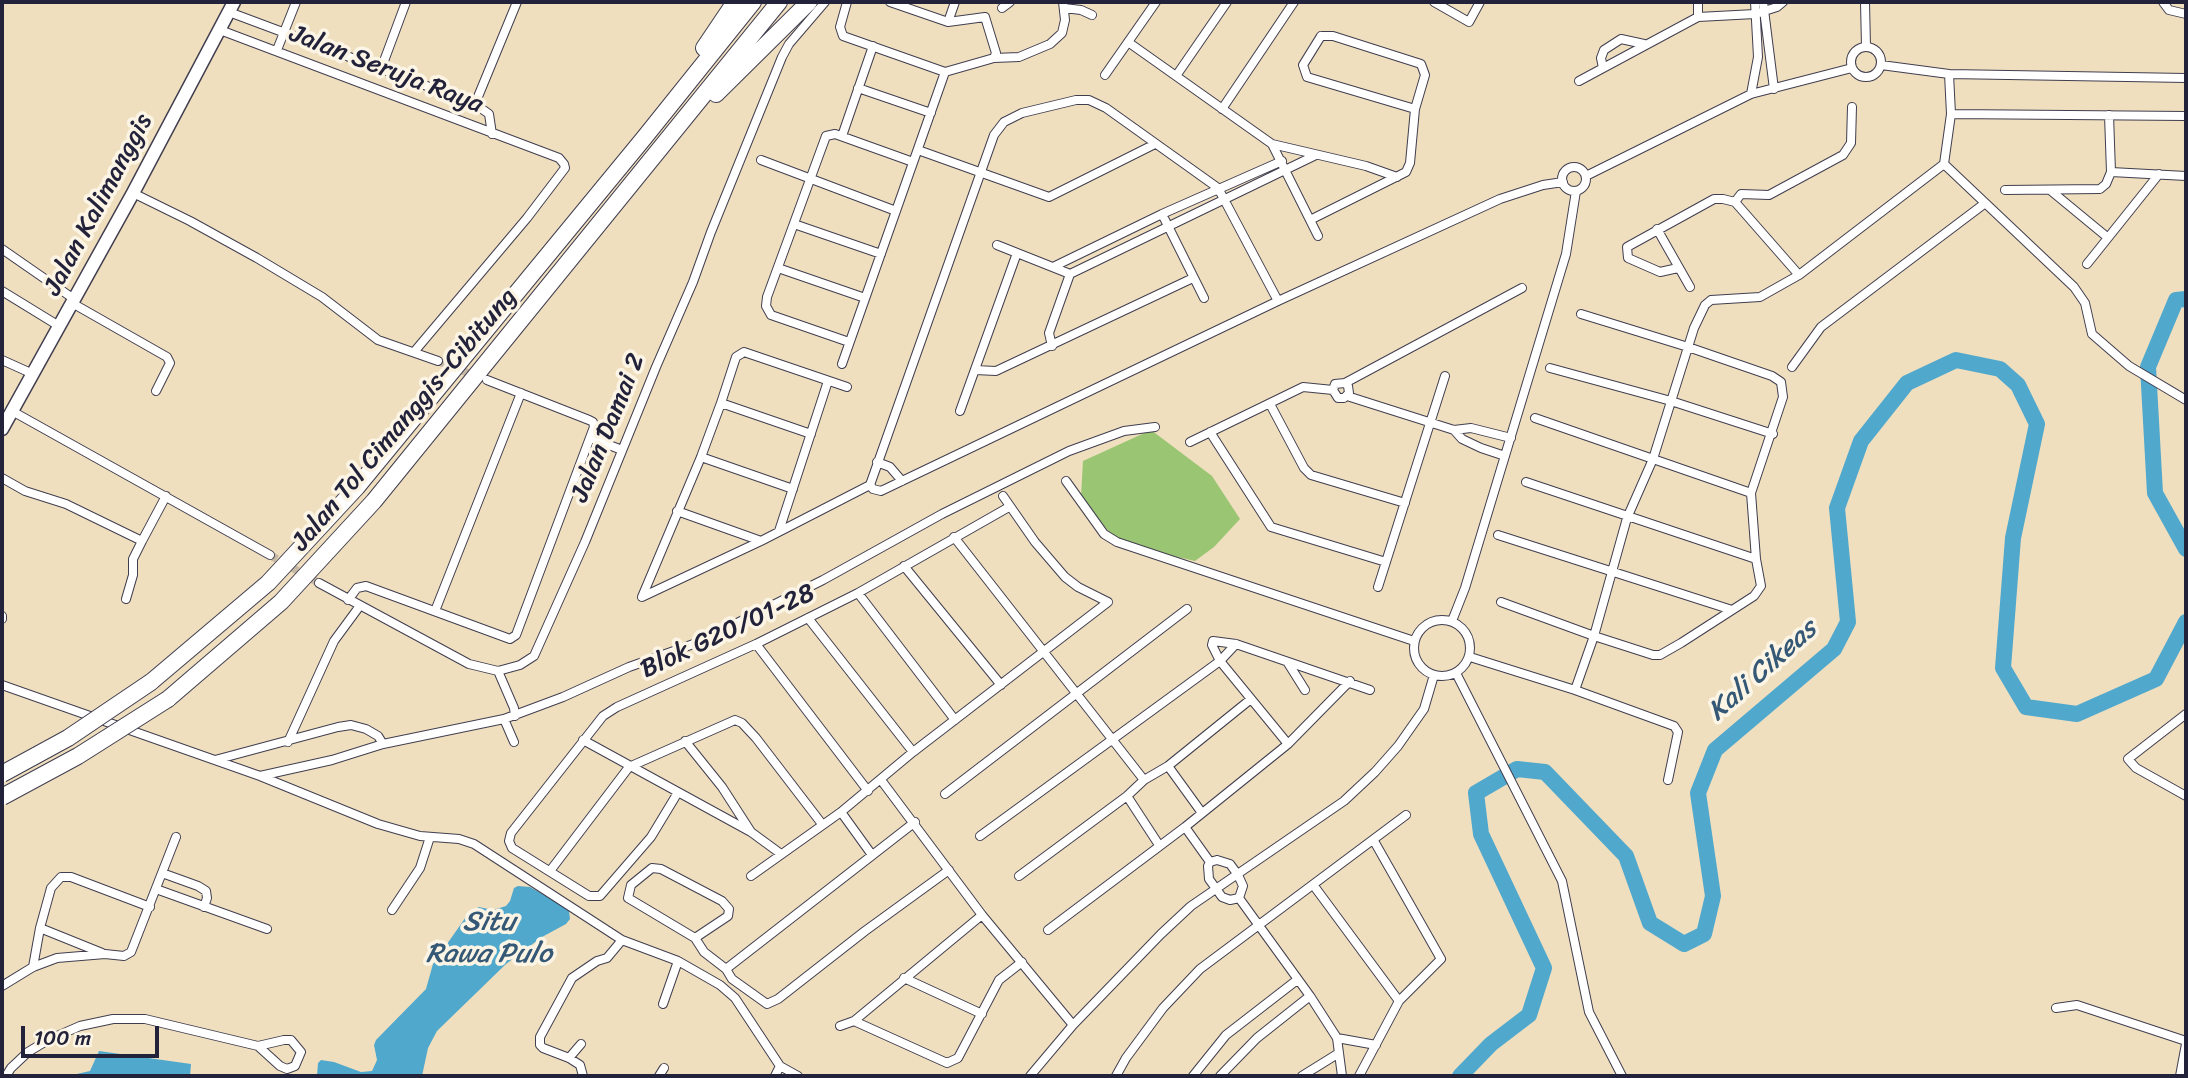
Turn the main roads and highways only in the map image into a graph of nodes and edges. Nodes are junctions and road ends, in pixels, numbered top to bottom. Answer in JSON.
{"nodes":[{"id":1,"x":735,"y":2,"type":"edge"},
{"id":2,"x":753,"y":2,"type":"edge"},
{"id":3,"x":779,"y":2,"type":"edge"},
{"id":4,"x":809,"y":2,"type":"edge"},
{"id":5,"x":231,"y":7,"type":"edge"},
{"id":6,"x":645,"y":138,"type":"junction"},
{"id":7,"x":658,"y":151,"type":"junction"},
{"id":8,"x":2,"y":429,"type":"edge"},
{"id":9,"x":2,"y":774,"type":"edge"},
{"id":10,"x":2,"y":797,"type":"edge"}],
"edges":[{"from":1,"to":6,"type":"highway"},
{"from":2,"to":6,"type":"highway","name":"Jalan Tol Cimanggis–Cibitung"},
{"from":3,"to":7,"type":"highway","name":"Jalan Tol Cimanggis–Cibitung"},
{"from":4,"to":7,"type":"highway"},
{"from":5,"to":8,"type":"main road","name":"Jalan Kalimanggis"},
{"from":6,"to":9,"type":"highway","name":"Jalan Tol Cimanggis–Cibitung","bridge":true},
{"from":7,"to":10,"type":"highway","name":"Jalan Tol Cimanggis–Cibitung","bridge":true}]}
